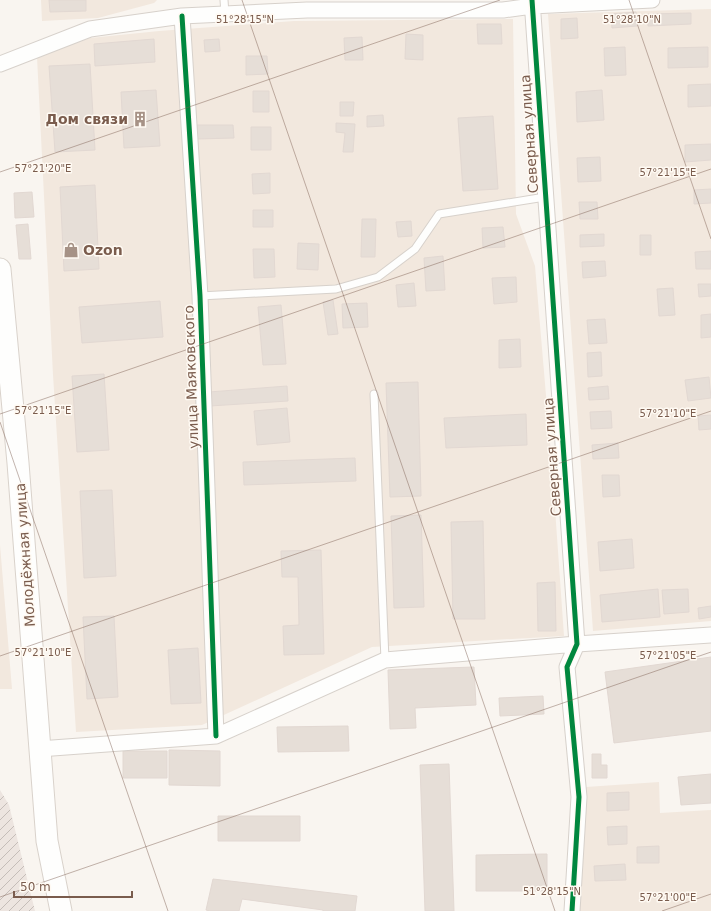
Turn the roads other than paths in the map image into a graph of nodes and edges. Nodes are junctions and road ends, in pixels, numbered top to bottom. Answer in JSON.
{"nodes":[{"id":1,"x":652,"y":0,"type":"edge"},
{"id":2,"x":532,"y":3,"type":"edge"},
{"id":3,"x":307,"y":5,"type":"edge"},
{"id":4,"x":225,"y":7,"type":"edge"},
{"id":5,"x":182,"y":16,"type":"junction"},
{"id":6,"x":0,"y":64,"type":"edge"},
{"id":7,"x":545,"y":197,"type":"junction"},
{"id":8,"x":0,"y":269,"type":"edge"},
{"id":9,"x":200,"y":296,"type":"junction"},
{"id":10,"x":374,"y":394,"type":"dead end"},
{"id":11,"x":711,"y":635,"type":"edge"},
{"id":12,"x":577,"y":644,"type":"junction"},
{"id":13,"x":385,"y":660,"type":"junction"},
{"id":14,"x":216,"y":736,"type":"junction"},
{"id":15,"x":39,"y":749,"type":"junction"},
{"id":16,"x":62,"y":911,"type":"edge"},
{"id":17,"x":572,"y":911,"type":"edge"}],
"edges":[{"from":1,"to":2,"type":"street"},
{"from":2,"to":3,"type":"street"},
{"from":2,"to":7,"type":"street","name":"Северная улица"},
{"from":3,"to":4,"type":"street"},
{"from":4,"to":5,"type":"street"},
{"from":5,"to":6,"type":"street"},
{"from":5,"to":9,"type":"street","name":"улица Маяковского"},
{"from":7,"to":9,"type":"lane"},
{"from":7,"to":12,"type":"street","name":"Северная улица"},
{"from":8,"to":15,"type":"street","name":"Молодёжная улица"},
{"from":9,"to":14,"type":"street","name":"улица Маяковского"},
{"from":10,"to":13,"type":"lane"},
{"from":11,"to":12,"type":"street"},
{"from":12,"to":13,"type":"street"},
{"from":12,"to":17,"type":"street","name":"Северная улица"},
{"from":13,"to":14,"type":"street"},
{"from":14,"to":15,"type":"street"},
{"from":15,"to":16,"type":"street","name":"Молодёжная улица"}]}
